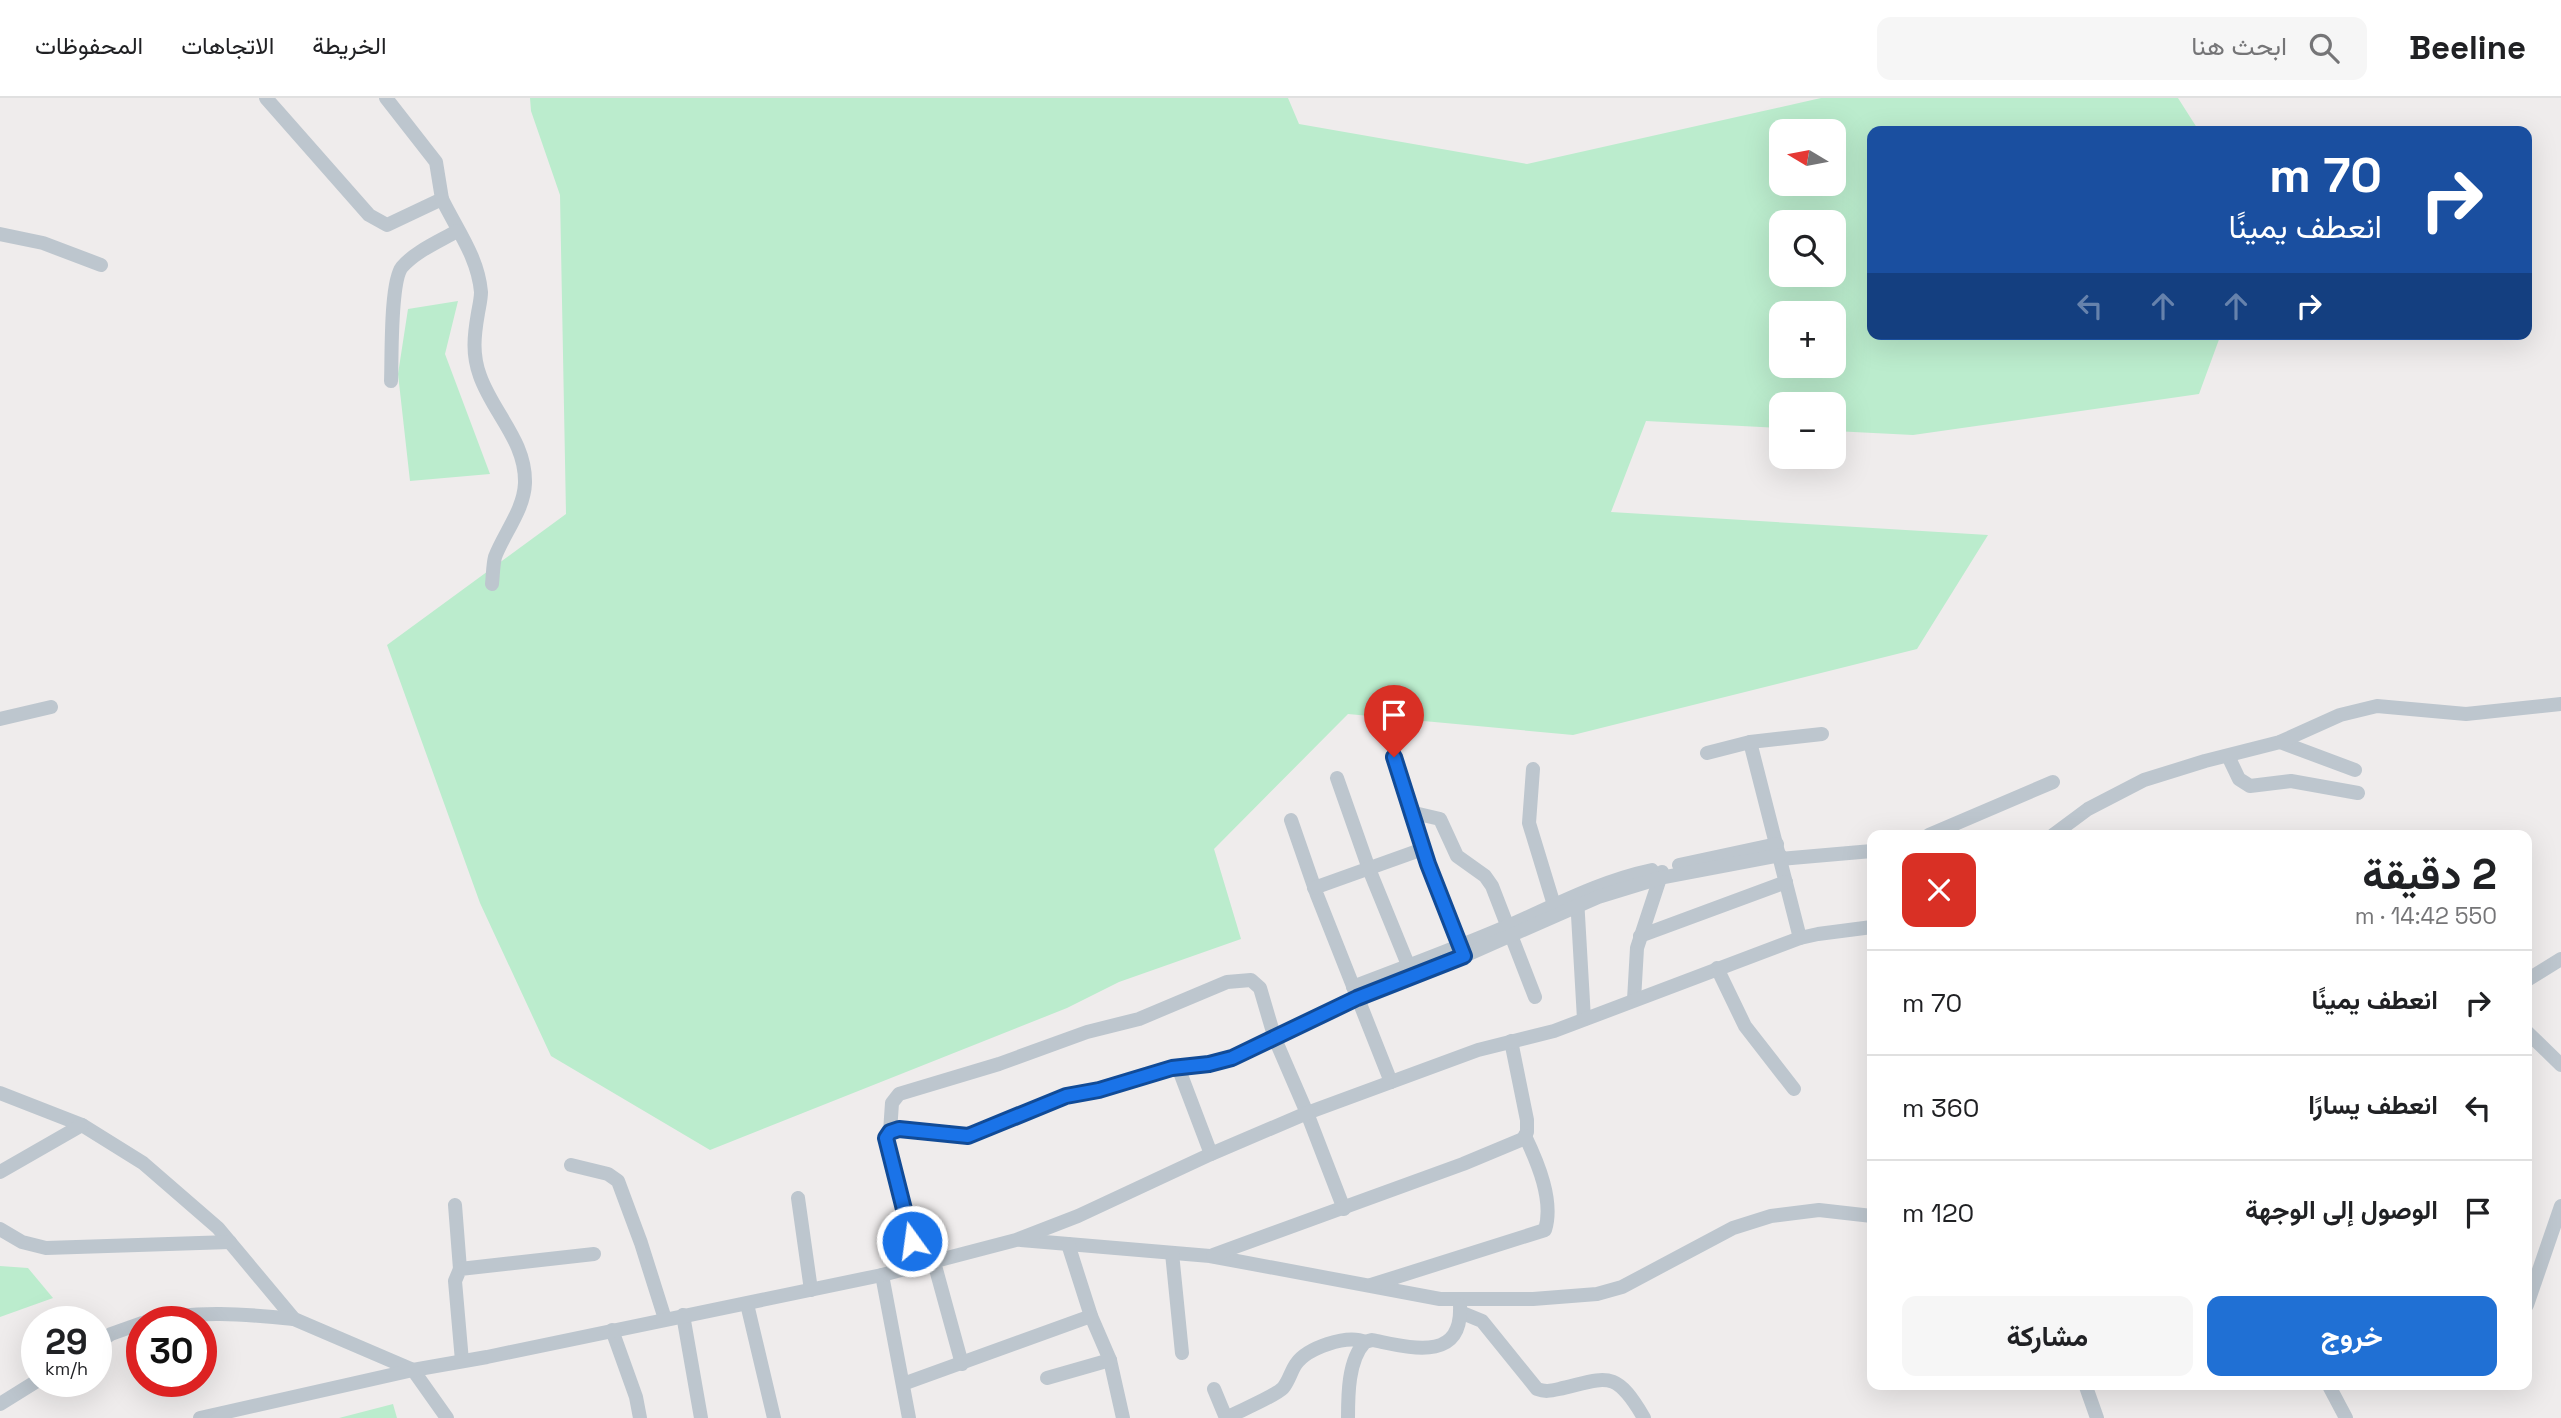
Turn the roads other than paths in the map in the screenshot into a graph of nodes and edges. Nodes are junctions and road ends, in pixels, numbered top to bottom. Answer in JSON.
{"nodes":[{"id":1,"x":266,"y":98,"type":"edge"},
{"id":2,"x":386,"y":98,"type":"edge"},
{"id":3,"x":442,"y":199,"type":"junction"},
{"id":4,"x":457,"y":231,"type":"junction"},
{"id":5,"x":0,"y":234,"type":"edge"},
{"id":6,"x":101,"y":265,"type":"dead end"},
{"id":7,"x":391,"y":381,"type":"dead end"},
{"id":8,"x":492,"y":583,"type":"dead end"},
{"id":9,"x":2561,"y":704,"type":"edge"},
{"id":10,"x":51,"y":707,"type":"dead end"},
{"id":11,"x":0,"y":719,"type":"edge"},
{"id":12,"x":1822,"y":734,"type":"dead end"},
{"id":13,"x":1749,"y":742,"type":"junction"},
{"id":14,"x":2280,"y":742,"type":"junction"},
{"id":15,"x":1707,"y":753,"type":"dead end"},
{"id":16,"x":2228,"y":756,"type":"junction"},
{"id":17,"x":1394,"y":757,"type":"dead end"},
{"id":18,"x":1533,"y":769,"type":"dead end"},
{"id":19,"x":2355,"y":770,"type":"dead end"},
{"id":20,"x":1337,"y":778,"type":"dead end"},
{"id":21,"x":2053,"y":782,"type":"dead end"},
{"id":22,"x":2358,"y":793,"type":"dead end"},
{"id":23,"x":1410,"y":811,"type":"junction"},
{"id":24,"x":1291,"y":820,"type":"dead end"},
{"id":25,"x":1941,"y":830,"type":"edge"},
{"id":26,"x":2064,"y":830,"type":"edge"},
{"id":27,"x":1423,"y":849,"type":"junction"},
{"id":28,"x":1867,"y":851,"type":"edge"},
{"id":29,"x":1779,"y":853,"type":"junction"},
{"id":30,"x":1369,"y":869,"type":"junction"},
{"id":31,"x":1662,"y":873,"type":"junction"},
{"id":32,"x":1786,"y":882,"type":"junction"},
{"id":33,"x":1314,"y":888,"type":"junction"},
{"id":34,"x":1577,"y":900,"type":"junction"},
{"id":35,"x":1554,"y":905,"type":"junction"},
{"id":36,"x":1867,"y":928,"type":"edge"},
{"id":37,"x":1510,"y":931,"type":"junction"},
{"id":38,"x":1640,"y":936,"type":"junction"},
{"id":39,"x":1800,"y":938,"type":"junction"},
{"id":40,"x":1462,"y":951,"type":"junction"},
{"id":41,"x":2561,"y":959,"type":"edge"},
{"id":42,"x":1717,"y":968,"type":"junction"},
{"id":43,"x":1411,"y":971,"type":"junction"},
{"id":44,"x":2532,"y":977,"type":"edge"},
{"id":45,"x":1355,"y":993,"type":"junction"},
{"id":46,"x":1535,"y":997,"type":"dead end"},
{"id":47,"x":1634,"y":1000,"type":"junction"},
{"id":48,"x":1584,"y":1019,"type":"junction"},
{"id":49,"x":2532,"y":1037,"type":"edge"},
{"id":50,"x":1275,"y":1039,"type":"junction"},
{"id":51,"x":1511,"y":1041,"type":"junction"},
{"id":52,"x":2561,"y":1065,"type":"edge"},
{"id":53,"x":1178,"y":1067,"type":"junction"},
{"id":54,"x":1391,"y":1082,"type":"junction"},
{"id":55,"x":1794,"y":1089,"type":"dead end"},
{"id":56,"x":0,"y":1093,"type":"edge"},
{"id":57,"x":1307,"y":1113,"type":"junction"},
{"id":58,"x":82,"y":1125,"type":"junction"},
{"id":59,"x":890,"y":1132,"type":"junction"},
{"id":60,"x":1525,"y":1136,"type":"junction"},
{"id":61,"x":1211,"y":1154,"type":"junction"},
{"id":62,"x":7,"y":1161,"type":"edge"},
{"id":63,"x":572,"y":1165,"type":"dead end"},
{"id":64,"x":0,"y":1172,"type":"edge"},
{"id":65,"x":798,"y":1198,"type":"dead end"},
{"id":66,"x":455,"y":1205,"type":"dead end"},
{"id":67,"x":2561,"y":1206,"type":"edge"},
{"id":68,"x":1344,"y":1209,"type":"junction"},
{"id":69,"x":1867,"y":1215,"type":"edge"},
{"id":70,"x":1068,"y":1221,"type":"junction"},
{"id":71,"x":0,"y":1229,"type":"edge"},
{"id":72,"x":1016,"y":1240,"type":"junction"},
{"id":73,"x":230,"y":1242,"type":"junction"},
{"id":74,"x":1075,"y":1244,"type":"junction"},
{"id":75,"x":1172,"y":1253,"type":"junction"},
{"id":76,"x":594,"y":1254,"type":"dead end"},
{"id":77,"x":1210,"y":1256,"type":"junction"},
{"id":78,"x":934,"y":1262,"type":"junction"},
{"id":79,"x":918,"y":1267,"type":"junction"},
{"id":80,"x":460,"y":1269,"type":"junction"},
{"id":81,"x":1405,"y":1273,"type":"junction"},
{"id":82,"x":883,"y":1275,"type":"junction"},
{"id":83,"x":1370,"y":1286,"type":"junction"},
{"id":84,"x":811,"y":1290,"type":"junction"},
{"id":85,"x":1392,"y":1290,"type":"junction"},
{"id":86,"x":2532,"y":1290,"type":"edge"},
{"id":87,"x":747,"y":1304,"type":"junction"},
{"id":88,"x":1460,"y":1306,"type":"junction"},
{"id":89,"x":217,"y":1314,"type":"edge"},
{"id":90,"x":683,"y":1315,"type":"junction"},
{"id":91,"x":1091,"y":1316,"type":"junction"},
{"id":92,"x":294,"y":1318,"type":"junction"},
{"id":93,"x":665,"y":1319,"type":"junction"},
{"id":94,"x":612,"y":1330,"type":"junction"},
{"id":95,"x":1365,"y":1342,"type":"junction"},
{"id":96,"x":1182,"y":1353,"type":"dead end"},
{"id":97,"x":1110,"y":1360,"type":"junction"},
{"id":98,"x":462,"y":1361,"type":"junction"},
{"id":99,"x":962,"y":1364,"type":"junction"},
{"id":100,"x":413,"y":1370,"type":"junction"},
{"id":101,"x":1047,"y":1378,"type":"dead end"},
{"id":102,"x":903,"y":1384,"type":"junction"},
{"id":103,"x":1214,"y":1388,"type":"dead end"},
{"id":104,"x":2087,"y":1390,"type":"edge"},
{"id":105,"x":2331,"y":1390,"type":"edge"},
{"id":106,"x":21,"y":1391,"type":"edge"},
{"id":107,"x":0,"y":1404,"type":"edge"},
{"id":108,"x":200,"y":1418,"type":"edge"},
{"id":109,"x":447,"y":1418,"type":"edge"},
{"id":110,"x":640,"y":1418,"type":"edge"},
{"id":111,"x":701,"y":1418,"type":"edge"},
{"id":112,"x":774,"y":1418,"type":"edge"},
{"id":113,"x":909,"y":1418,"type":"edge"},
{"id":114,"x":1123,"y":1418,"type":"edge"},
{"id":115,"x":1348,"y":1418,"type":"edge"},
{"id":116,"x":1644,"y":1418,"type":"edge"},
{"id":117,"x":2097,"y":1418,"type":"edge"},
{"id":118,"x":2346,"y":1418,"type":"edge"}],
"edges":[{"from":1,"to":3,"type":"street"},
{"from":2,"to":3,"type":"street"},
{"from":3,"to":4,"type":"street"},
{"from":4,"to":7,"type":"street"},
{"from":4,"to":8,"type":"street"},
{"from":5,"to":6,"type":"street"},
{"from":9,"to":14,"type":"street"},
{"from":10,"to":11,"type":"street"},
{"from":12,"to":13,"type":"street"},
{"from":13,"to":15,"type":"street"},
{"from":13,"to":29,"type":"street"},
{"from":14,"to":16,"type":"street"},
{"from":14,"to":19,"type":"street"},
{"from":16,"to":22,"type":"street"},
{"from":16,"to":26,"type":"street"},
{"from":17,"to":23,"type":"street"},
{"from":18,"to":35,"type":"street"},
{"from":20,"to":30,"type":"street"},
{"from":21,"to":25,"type":"street"},
{"from":23,"to":27,"type":"street"},
{"from":23,"to":37,"type":"street"},
{"from":24,"to":33,"type":"street"},
{"from":27,"to":30,"type":"street"},
{"from":27,"to":40,"type":"street"},
{"from":28,"to":29,"type":"street"},
{"from":29,"to":31,"type":"street"},
{"from":29,"to":32,"type":"street"},
{"from":30,"to":33,"type":"street"},
{"from":30,"to":43,"type":"street"},
{"from":31,"to":34,"type":"street"},
{"from":31,"to":38,"type":"street"},
{"from":32,"to":38,"type":"street"},
{"from":32,"to":39,"type":"street"},
{"from":33,"to":45,"type":"street"},
{"from":34,"to":35,"type":"street"},
{"from":34,"to":37,"type":"street"},
{"from":34,"to":48,"type":"street"},
{"from":35,"to":37,"type":"street"},
{"from":36,"to":39,"type":"street"},
{"from":37,"to":40,"type":"street"},
{"from":37,"to":46,"type":"street"},
{"from":38,"to":47,"type":"street"},
{"from":39,"to":42,"type":"street"},
{"from":40,"to":43,"type":"street"},
{"from":41,"to":44,"type":"street"},
{"from":42,"to":47,"type":"street"},
{"from":42,"to":55,"type":"street"},
{"from":43,"to":45,"type":"street"},
{"from":45,"to":50,"type":"street"},
{"from":45,"to":54,"type":"street"},
{"from":47,"to":48,"type":"street"},
{"from":48,"to":51,"type":"street"},
{"from":49,"to":52,"type":"street"},
{"from":50,"to":53,"type":"street"},
{"from":50,"to":57,"type":"street"},
{"from":50,"to":59,"type":"street"},
{"from":51,"to":54,"type":"street"},
{"from":51,"to":60,"type":"street"},
{"from":53,"to":59,"type":"street"},
{"from":53,"to":61,"type":"street"},
{"from":54,"to":57,"type":"street"},
{"from":56,"to":58,"type":"street"},
{"from":57,"to":61,"type":"street"},
{"from":57,"to":68,"type":"street"},
{"from":58,"to":62,"type":"street"},
{"from":58,"to":73,"type":"street"},
{"from":59,"to":79,"type":"street"},
{"from":60,"to":68,"type":"street"},
{"from":60,"to":81,"type":"street"},
{"from":61,"to":70,"type":"street"},
{"from":62,"to":64,"type":"street"},
{"from":63,"to":93,"type":"street"},
{"from":65,"to":84,"type":"street"},
{"from":66,"to":80,"type":"street"},
{"from":67,"to":86,"type":"street"},
{"from":68,"to":77,"type":"street"},
{"from":69,"to":88,"type":"street"},
{"from":70,"to":72,"type":"street"},
{"from":70,"to":74,"type":"street"},
{"from":71,"to":73,"type":"street"},
{"from":72,"to":74,"type":"street"},
{"from":72,"to":78,"type":"street"},
{"from":73,"to":92,"type":"street"},
{"from":74,"to":75,"type":"street"},
{"from":74,"to":91,"type":"street"},
{"from":75,"to":77,"type":"street"},
{"from":75,"to":96,"type":"street"},
{"from":76,"to":80,"type":"street"},
{"from":77,"to":83,"type":"street"},
{"from":78,"to":79,"type":"street"},
{"from":78,"to":99,"type":"street"},
{"from":79,"to":82,"type":"street"},
{"from":80,"to":98,"type":"street"},
{"from":81,"to":83,"type":"street"},
{"from":81,"to":85,"type":"street"},
{"from":82,"to":84,"type":"street"},
{"from":82,"to":102,"type":"street"},
{"from":83,"to":85,"type":"street"},
{"from":84,"to":87,"type":"street"},
{"from":85,"to":88,"type":"street"},
{"from":87,"to":90,"type":"street"},
{"from":87,"to":112,"type":"street"},
{"from":88,"to":95,"type":"street"},
{"from":88,"to":116,"type":"street"},
{"from":89,"to":92,"type":"street"},
{"from":90,"to":93,"type":"street"},
{"from":90,"to":111,"type":"street"},
{"from":91,"to":97,"type":"street"},
{"from":91,"to":99,"type":"street"},
{"from":92,"to":100,"type":"street"},
{"from":93,"to":94,"type":"street"},
{"from":94,"to":98,"type":"street"},
{"from":94,"to":110,"type":"street"},
{"from":95,"to":103,"type":"street"},
{"from":95,"to":115,"type":"street"},
{"from":97,"to":101,"type":"street"},
{"from":97,"to":114,"type":"street"},
{"from":98,"to":100,"type":"street"},
{"from":99,"to":102,"type":"street"},
{"from":100,"to":108,"type":"street"},
{"from":100,"to":109,"type":"street"},
{"from":102,"to":113,"type":"street"},
{"from":104,"to":117,"type":"street"},
{"from":105,"to":118,"type":"street"},
{"from":106,"to":107,"type":"street"}]}
